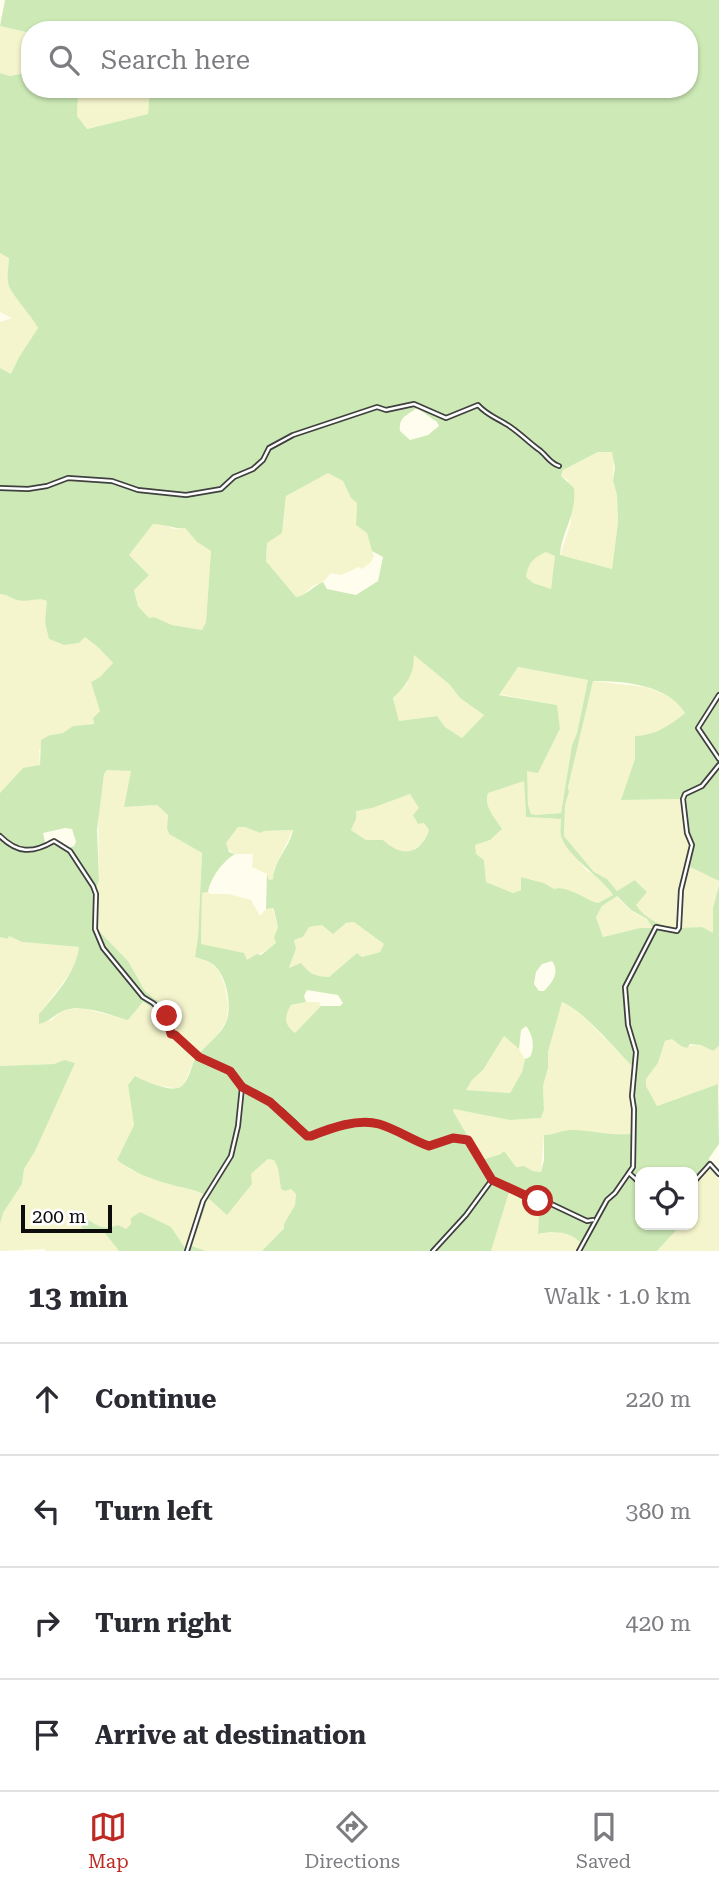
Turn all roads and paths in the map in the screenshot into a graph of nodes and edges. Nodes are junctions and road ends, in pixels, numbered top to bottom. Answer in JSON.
{"nodes":[{"id":1,"x":559,"y":466,"type":"dead end"},
{"id":2,"x":0,"y":488,"type":"edge"},
{"id":3,"x":719,"y":695,"type":"edge"},
{"id":4,"x":719,"y":759,"type":"edge"},
{"id":5,"x":719,"y":765,"type":"edge"},
{"id":6,"x":0,"y":836,"type":"edge"},
{"id":7,"x":242,"y":1087,"type":"junction"},
{"id":8,"x":629,"y":1173,"type":"junction"},
{"id":9,"x":719,"y":1174,"type":"edge"},
{"id":10,"x":698,"y":1177,"type":"edge"},
{"id":11,"x":635,"y":1178,"type":"edge"},
{"id":12,"x":492,"y":1180,"type":"junction"},
{"id":13,"x":594,"y":1220,"type":"junction"},
{"id":14,"x":187,"y":1251,"type":"edge"},
{"id":15,"x":433,"y":1251,"type":"edge"},
{"id":16,"x":579,"y":1251,"type":"edge"}],
"edges":[{"from":1,"to":2,"type":"street"},
{"from":3,"to":4,"type":"street"},
{"from":5,"to":8,"type":"street"},
{"from":6,"to":7,"type":"street"},
{"from":7,"to":12,"type":"street"},
{"from":7,"to":14,"type":"street"},
{"from":8,"to":11,"type":"street"},
{"from":8,"to":13,"type":"street"},
{"from":9,"to":10,"type":"street"},
{"from":12,"to":13,"type":"street"},
{"from":12,"to":15,"type":"street"},
{"from":13,"to":16,"type":"street"}]}
